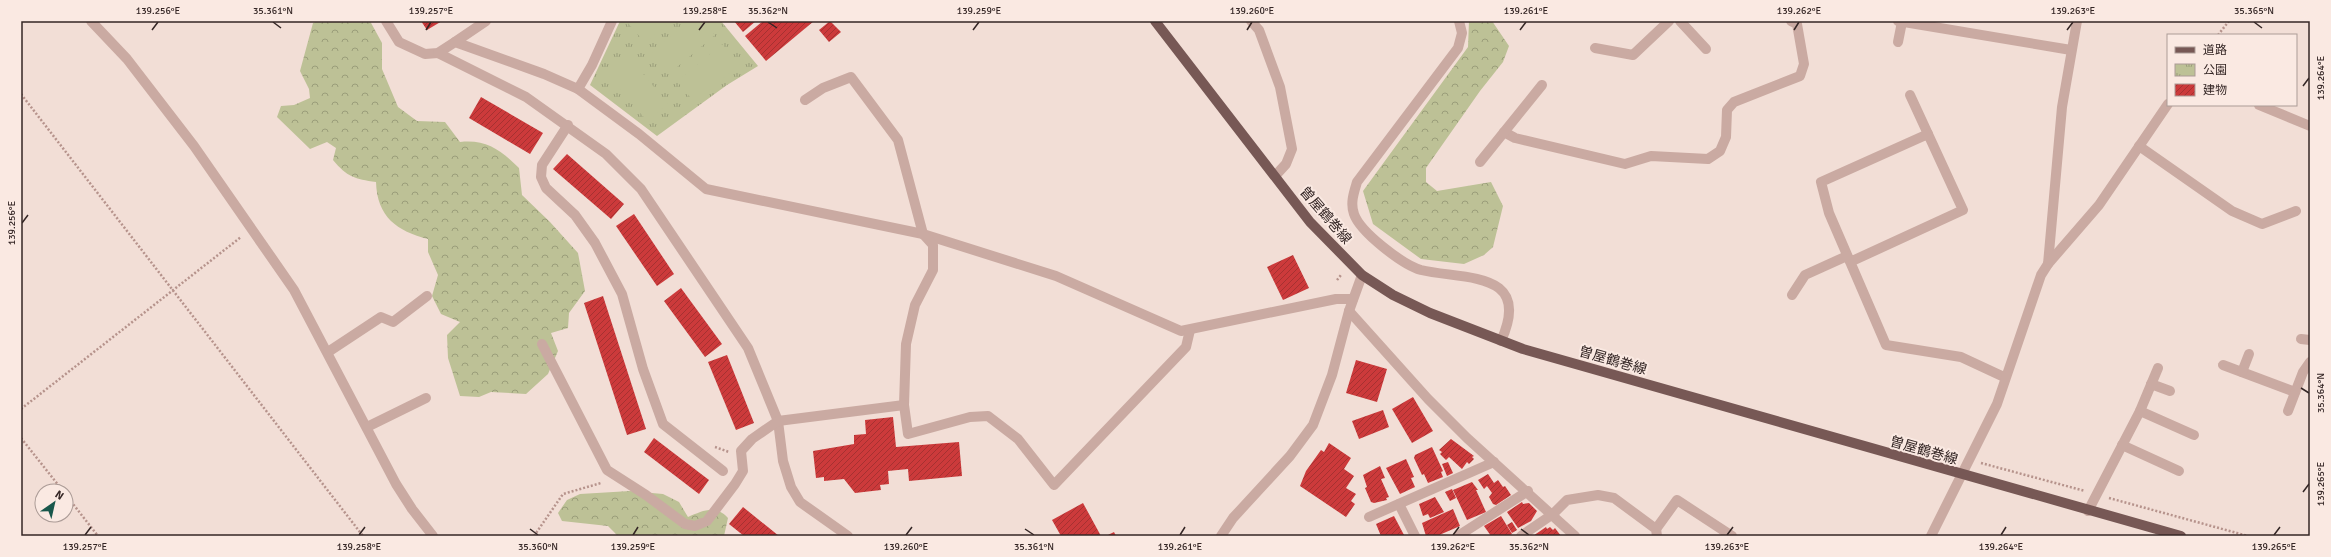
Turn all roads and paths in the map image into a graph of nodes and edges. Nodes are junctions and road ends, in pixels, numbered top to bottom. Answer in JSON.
{"nodes":[{"id":1,"x":91,"y":21,"type":"edge"},
{"id":2,"x":386,"y":21,"type":"edge"},
{"id":3,"x":486,"y":21,"type":"edge"},
{"id":4,"x":612,"y":21,"type":"edge"},
{"id":5,"x":1155,"y":21,"type":"edge"},
{"id":6,"x":1251,"y":21,"type":"edge"},
{"id":7,"x":1459,"y":21,"type":"edge"},
{"id":8,"x":1669,"y":21,"type":"edge"},
{"id":9,"x":1680,"y":21,"type":"edge"},
{"id":10,"x":1791,"y":21,"type":"edge"},
{"id":11,"x":1900,"y":21,"type":"edge"},
{"id":12,"x":2077,"y":21,"type":"edge"},
{"id":13,"x":2229,"y":21,"type":"edge"},
{"id":14,"x":2219,"y":34,"type":"edge"},
{"id":15,"x":455,"y":42,"type":"junction"},
{"id":16,"x":1898,"y":42,"type":"dead end"},
{"id":17,"x":1595,"y":48,"type":"dead end"},
{"id":18,"x":1706,"y":49,"type":"dead end"},
{"id":19,"x":2072,"y":50,"type":"junction"},
{"id":20,"x":438,"y":53,"type":"junction"},
{"id":21,"x":1542,"y":85,"type":"dead end"},
{"id":22,"x":578,"y":90,"type":"junction"},
{"id":23,"x":21,"y":94,"type":"edge"},
{"id":24,"x":1910,"y":94,"type":"dead end"},
{"id":25,"x":805,"y":100,"type":"dead end"},
{"id":26,"x":2167,"y":105,"type":"edge"},
{"id":27,"x":2260,"y":106,"type":"edge"},
{"id":28,"x":568,"y":126,"type":"junction"},
{"id":29,"x":2310,"y":126,"type":"edge"},
{"id":30,"x":1504,"y":132,"type":"junction"},
{"id":31,"x":1928,"y":134,"type":"junction"},
{"id":32,"x":2139,"y":146,"type":"junction"},
{"id":33,"x":1480,"y":162,"type":"dead end"},
{"id":34,"x":1275,"y":176,"type":"junction"},
{"id":35,"x":2296,"y":211,"type":"dead end"},
{"id":36,"x":251,"y":229,"type":"junction"},
{"id":37,"x":923,"y":234,"type":"junction"},
{"id":38,"x":1849,"y":259,"type":"junction"},
{"id":39,"x":2048,"y":264,"type":"junction"},
{"id":40,"x":1341,"y":275,"type":"dead end"},
{"id":41,"x":1362,"y":275,"type":"junction"},
{"id":42,"x":1337,"y":280,"type":"dead end"},
{"id":43,"x":174,"y":291,"type":"junction"},
{"id":44,"x":1792,"y":294,"type":"dead end"},
{"id":45,"x":427,"y":296,"type":"dead end"},
{"id":46,"x":1353,"y":299,"type":"junction"},
{"id":47,"x":1349,"y":311,"type":"junction"},
{"id":48,"x":1190,"y":330,"type":"junction"},
{"id":49,"x":1501,"y":341,"type":"junction"},
{"id":50,"x":542,"y":344,"type":"dead end"},
{"id":51,"x":328,"y":352,"type":"junction"},
{"id":52,"x":2249,"y":354,"type":"dead end"},
{"id":53,"x":2310,"y":362,"type":"edge"},
{"id":54,"x":2223,"y":365,"type":"dead end"},
{"id":55,"x":2158,"y":368,"type":"dead end"},
{"id":56,"x":2242,"y":372,"type":"junction"},
{"id":57,"x":2004,"y":377,"type":"junction"},
{"id":58,"x":2151,"y":384,"type":"junction"},
{"id":59,"x":2170,"y":391,"type":"dead end"},
{"id":60,"x":2295,"y":392,"type":"junction"},
{"id":61,"x":426,"y":398,"type":"dead end"},
{"id":62,"x":904,"y":405,"type":"junction"},
{"id":63,"x":21,"y":409,"type":"edge"},
{"id":64,"x":2140,"y":410,"type":"junction"},
{"id":65,"x":2288,"y":412,"type":"dead end"},
{"id":66,"x":778,"y":421,"type":"junction"},
{"id":67,"x":367,"y":427,"type":"junction"},
{"id":68,"x":2194,"y":435,"type":"dead end"},
{"id":69,"x":21,"y":438,"type":"edge"},
{"id":70,"x":2122,"y":445,"type":"junction"},
{"id":71,"x":1975,"y":461,"type":"dead end"},
{"id":72,"x":1494,"y":462,"type":"junction"},
{"id":73,"x":723,"y":470,"type":"dead end"},
{"id":74,"x":2179,"y":471,"type":"dead end"},
{"id":75,"x":1960,"y":475,"type":"junction"},
{"id":76,"x":57,"y":483,"type":"edge"},
{"id":77,"x":604,"y":483,"type":"dead end"},
{"id":78,"x":1528,"y":491,"type":"junction"},
{"id":79,"x":2096,"y":494,"type":"junction"},
{"id":80,"x":1399,"y":504,"type":"junction"},
{"id":81,"x":74,"y":505,"type":"edge"},
{"id":82,"x":2088,"y":511,"type":"junction"},
{"id":83,"x":1553,"y":514,"type":"junction"},
{"id":84,"x":1370,"y":517,"type":"dead end"},
{"id":85,"x":1657,"y":532,"type":"edge"},
{"id":86,"x":98,"y":536,"type":"edge"},
{"id":87,"x":363,"y":536,"type":"edge"},
{"id":88,"x":433,"y":536,"type":"edge"},
{"id":89,"x":534,"y":536,"type":"edge"},
{"id":90,"x":848,"y":536,"type":"edge"},
{"id":91,"x":1221,"y":536,"type":"edge"},
{"id":92,"x":1415,"y":536,"type":"edge"},
{"id":93,"x":1458,"y":536,"type":"edge"},
{"id":94,"x":1521,"y":536,"type":"edge"},
{"id":95,"x":1575,"y":536,"type":"edge"},
{"id":96,"x":1732,"y":536,"type":"edge"},
{"id":97,"x":1931,"y":536,"type":"edge"},
{"id":98,"x":2181,"y":536,"type":"edge"},
{"id":99,"x":2248,"y":536,"type":"edge"}],
"edges":[{"from":1,"to":36,"type":"street"},
{"from":2,"to":20,"type":"street"},
{"from":3,"to":15,"type":"street"},
{"from":4,"to":22,"type":"street"},
{"from":5,"to":34,"type":"main road","name":"曽屋鶴巻線"},
{"from":6,"to":34,"type":"street"},
{"from":7,"to":49,"type":"street"},
{"from":8,"to":17,"type":"street"},
{"from":9,"to":18,"type":"street"},
{"from":10,"to":30,"type":"street"},
{"from":11,"to":16,"type":"street"},
{"from":11,"to":19,"type":"street"},
{"from":12,"to":19,"type":"street"},
{"from":13,"to":14,"type":"path"},
{"from":15,"to":20,"type":"street"},
{"from":15,"to":22,"type":"street"},
{"from":19,"to":39,"type":"street"},
{"from":20,"to":28,"type":"street"},
{"from":21,"to":30,"type":"street"},
{"from":22,"to":37,"type":"street"},
{"from":23,"to":43,"type":"path"},
{"from":24,"to":31,"type":"street"},
{"from":25,"to":37,"type":"street"},
{"from":26,"to":32,"type":"street"},
{"from":27,"to":29,"type":"street"},
{"from":28,"to":66,"type":"street"},
{"from":28,"to":73,"type":"street"},
{"from":30,"to":33,"type":"street"},
{"from":31,"to":38,"type":"street"},
{"from":31,"to":38,"type":"street"},
{"from":32,"to":35,"type":"street"},
{"from":32,"to":39,"type":"street"},
{"from":34,"to":41,"type":"main road","name":"曽屋鶴巻線"},
{"from":36,"to":43,"type":"path"},
{"from":36,"to":51,"type":"street"},
{"from":37,"to":48,"type":"street"},
{"from":37,"to":62,"type":"street"},
{"from":38,"to":44,"type":"street"},
{"from":38,"to":57,"type":"street"},
{"from":39,"to":57,"type":"street"},
{"from":40,"to":42,"type":"path"},
{"from":41,"to":46,"type":"street"},
{"from":41,"to":49,"type":"main road","name":"曽屋鶴巻線"},
{"from":43,"to":63,"type":"path"},
{"from":43,"to":87,"type":"path"},
{"from":45,"to":51,"type":"street"},
{"from":46,"to":47,"type":"street"},
{"from":46,"to":48,"type":"street"},
{"from":47,"to":72,"type":"street"},
{"from":47,"to":91,"type":"street"},
{"from":48,"to":62,"type":"street"},
{"from":49,"to":75,"type":"main road","name":"曽屋鶴巻線"},
{"from":50,"to":66,"type":"street"},
{"from":51,"to":67,"type":"street"},
{"from":52,"to":56,"type":"street"},
{"from":53,"to":60,"type":"street"},
{"from":54,"to":56,"type":"street"},
{"from":55,"to":58,"type":"street"},
{"from":56,"to":60,"type":"street"},
{"from":57,"to":75,"type":"street"},
{"from":58,"to":59,"type":"street"},
{"from":58,"to":64,"type":"street"},
{"from":60,"to":65,"type":"street"},
{"from":61,"to":67,"type":"street"},
{"from":62,"to":66,"type":"street"},
{"from":64,"to":68,"type":"street"},
{"from":64,"to":70,"type":"street"},
{"from":66,"to":90,"type":"street"},
{"from":67,"to":88,"type":"street"},
{"from":69,"to":76,"type":"path"},
{"from":70,"to":74,"type":"street"},
{"from":70,"to":79,"type":"street"},
{"from":71,"to":79,"type":"path"},
{"from":72,"to":78,"type":"street"},
{"from":72,"to":80,"type":"street"},
{"from":75,"to":82,"type":"main road","name":"曽屋鶴巻線"},
{"from":75,"to":97,"type":"street"},
{"from":77,"to":89,"type":"path"},
{"from":78,"to":83,"type":"street"},
{"from":78,"to":93,"type":"street"},
{"from":79,"to":82,"type":"street"},
{"from":79,"to":99,"type":"path"},
{"from":80,"to":84,"type":"street"},
{"from":80,"to":92,"type":"street"},
{"from":81,"to":86,"type":"path"},
{"from":82,"to":98,"type":"main road","name":"曽屋鶴巻線"},
{"from":83,"to":85,"type":"street"},
{"from":83,"to":94,"type":"street"},
{"from":83,"to":95,"type":"street"},
{"from":85,"to":96,"type":"street"}]}
